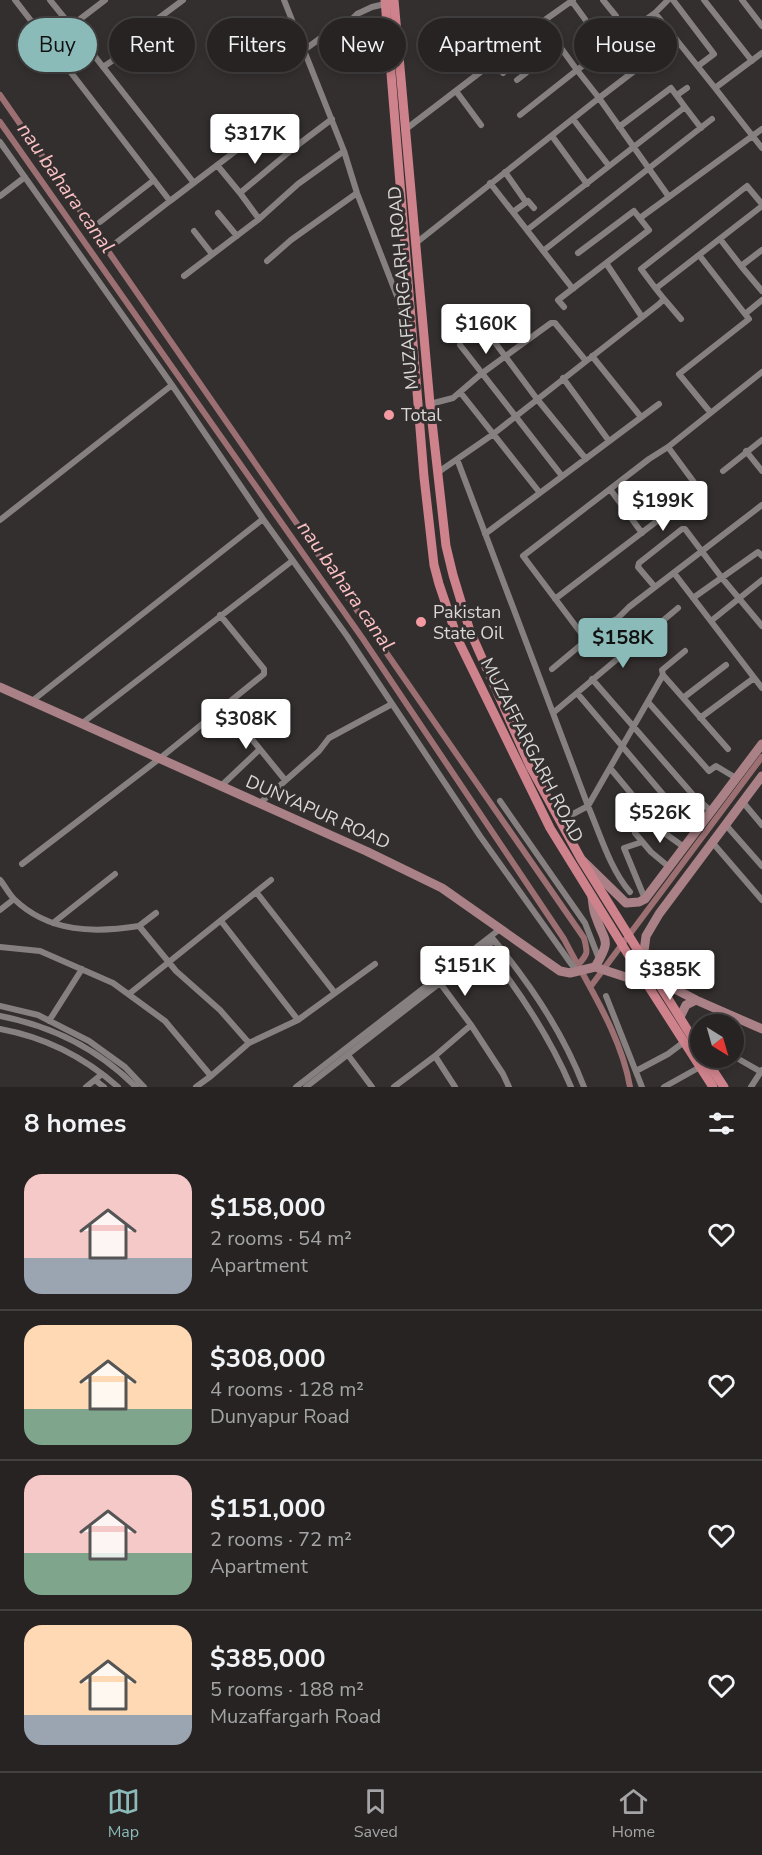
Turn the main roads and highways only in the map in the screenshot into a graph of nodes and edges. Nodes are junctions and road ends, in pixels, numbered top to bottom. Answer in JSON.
{"nodes":[{"id":1,"x":388,"y":1,"type":"edge"},
{"id":2,"x":0,"y":687,"type":"edge"},
{"id":3,"x":519,"y":741,"type":"junction"},
{"id":4,"x":762,"y":744,"type":"edge"},
{"id":5,"x":510,"y":746,"type":"junction"},
{"id":6,"x":762,"y":776,"type":"edge"},
{"id":7,"x":581,"y":859,"type":"junction"},
{"id":8,"x":592,"y":896,"type":"junction"},
{"id":9,"x":643,"y":959,"type":"junction"},
{"id":10,"x":596,"y":966,"type":"junction"},
{"id":11,"x":652,"y":981,"type":"junction"},
{"id":12,"x":696,"y":1000,"type":"junction"},
{"id":13,"x":680,"y":1017,"type":"junction"},
{"id":14,"x":762,"y":1029,"type":"edge"},
{"id":15,"x":690,"y":1034,"type":"edge"},
{"id":16,"x":712,"y":1068,"type":"edge"},
{"id":17,"x":712,"y":1087,"type":"edge"},
{"id":18,"x":724,"y":1087,"type":"edge"}],
"edges":[{"from":1,"to":3,"type":"main road","name":"MUZAFFARGARH ROAD"},
{"from":1,"to":5,"type":"main road","name":"MUZAFFARGARH ROAD"},
{"from":2,"to":10,"type":"main road","name":"DUNYAPUR ROAD"},
{"from":3,"to":5,"type":"main road"},
{"from":3,"to":7,"type":"main road","name":"MUZAFFARGARH ROAD"},
{"from":4,"to":7,"type":"main road"},
{"from":5,"to":8,"type":"main road","name":"MUZAFFARGARH ROAD"},
{"from":6,"to":9,"type":"main road"},
{"from":7,"to":9,"type":"main road","name":"MUZAFFARGARH ROAD"},
{"from":8,"to":10,"type":"main road"},
{"from":8,"to":11,"type":"main road","name":"MUZAFFARGARH ROAD"},
{"from":9,"to":11,"type":"main road","name":"MUZAFFARGARH ROAD"},
{"from":10,"to":11,"type":"main road"},
{"from":11,"to":12,"type":"main road"},
{"from":11,"to":13,"type":"main road","name":"MUZAFFARGARH ROAD"},
{"from":11,"to":17,"type":"main road"},
{"from":12,"to":13,"type":"main road"},
{"from":12,"to":14,"type":"main road"},
{"from":13,"to":15,"type":"main road","name":"MUZAFFARGARH ROAD"},
{"from":16,"to":18,"type":"main road"}]}
